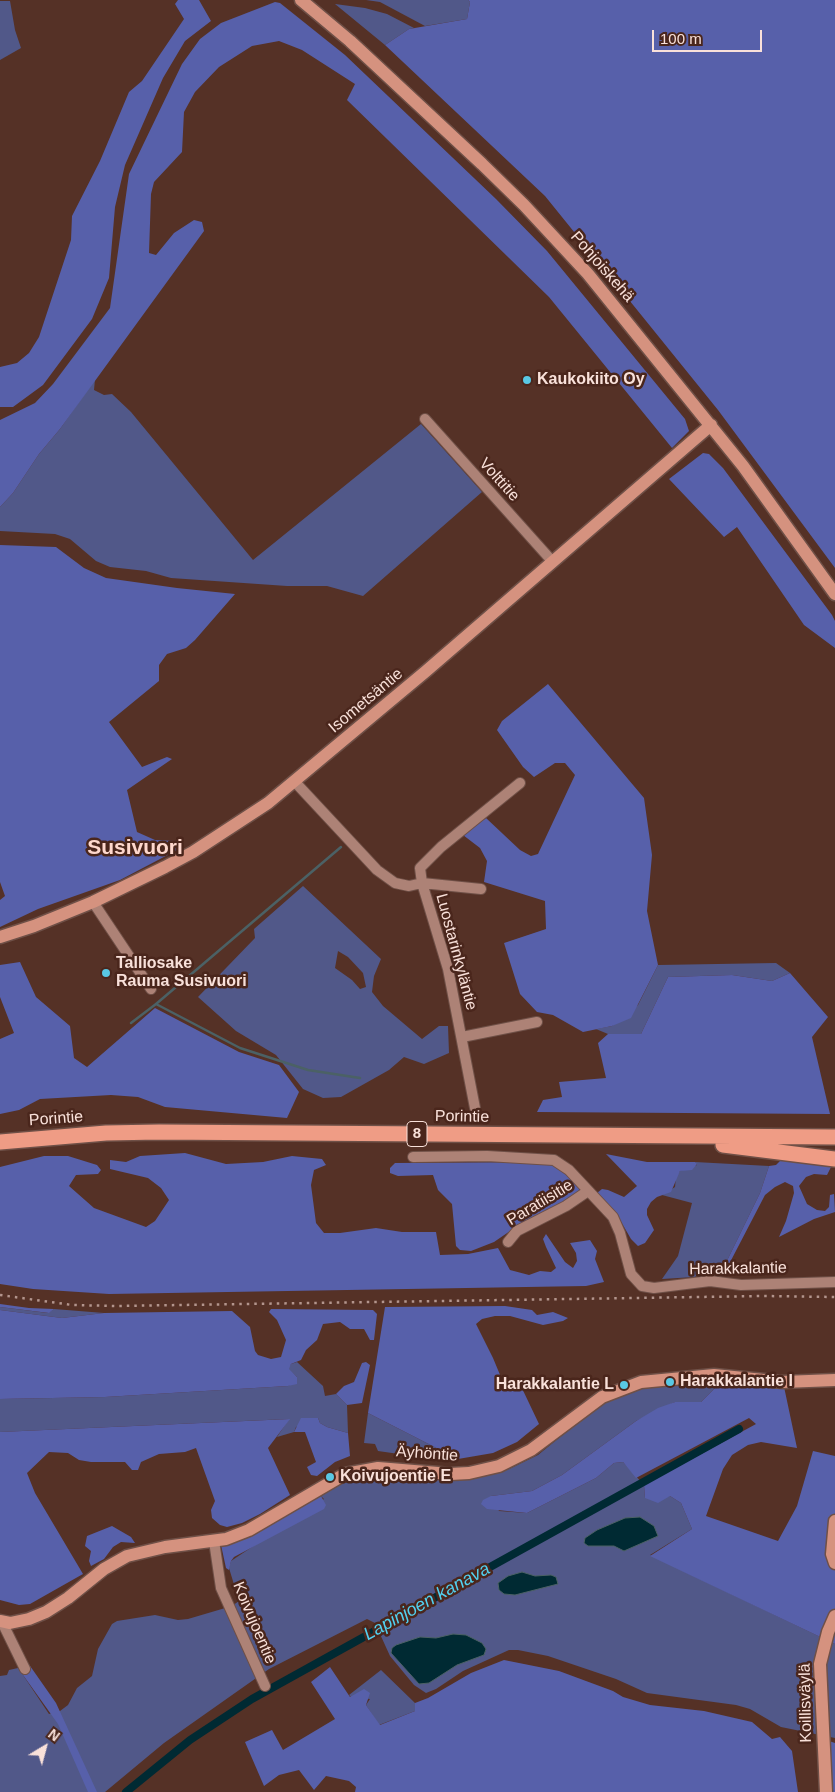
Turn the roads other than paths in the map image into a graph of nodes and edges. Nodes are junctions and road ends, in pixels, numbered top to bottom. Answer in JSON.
{"nodes":[{"id":1,"x":301,"y":0,"type":"edge"},
{"id":2,"x":426,"y":418,"type":"dead end"},
{"id":3,"x":710,"y":425,"type":"junction"},
{"id":4,"x":552,"y":561,"type":"junction"},
{"id":5,"x":835,"y":594,"type":"edge"},
{"id":6,"x":295,"y":782,"type":"junction"},
{"id":7,"x":520,"y":784,"type":"dead end"},
{"id":8,"x":422,"y":883,"type":"junction"},
{"id":9,"x":481,"y":889,"type":"dead end"},
{"id":10,"x":93,"y":902,"type":"junction"},
{"id":11,"x":0,"y":937,"type":"edge"},
{"id":12,"x":151,"y":989,"type":"dead end"},
{"id":13,"x":537,"y":1022,"type":"dead end"},
{"id":14,"x":462,"y":1037,"type":"junction"},
{"id":15,"x":475,"y":1108,"type":"dead end"},
{"id":16,"x":835,"y":1135,"type":"edge"},
{"id":17,"x":0,"y":1142,"type":"edge"},
{"id":18,"x":711,"y":1144,"type":"junction"},
{"id":19,"x":835,"y":1146,"type":"edge"},
{"id":20,"x":0,"y":1152,"type":"edge"},
{"id":21,"x":413,"y":1157,"type":"dead end"},
{"id":22,"x":835,"y":1159,"type":"edge"},
{"id":23,"x":588,"y":1191,"type":"junction"},
{"id":24,"x":508,"y":1242,"type":"dead end"},
{"id":25,"x":835,"y":1282,"type":"edge"},
{"id":26,"x":835,"y":1380,"type":"edge"},
{"id":27,"x":835,"y":1521,"type":"edge"},
{"id":28,"x":214,"y":1541,"type":"junction"},
{"id":29,"x":835,"y":1563,"type":"edge"},
{"id":30,"x":835,"y":1616,"type":"edge"},
{"id":31,"x":1,"y":1621,"type":"edge"},
{"id":32,"x":831,"y":1634,"type":"edge"},
{"id":33,"x":25,"y":1668,"type":"dead end"},
{"id":34,"x":265,"y":1686,"type":"dead end"},
{"id":35,"x":826,"y":1792,"type":"edge"}],
"edges":[{"from":1,"to":3,"type":"main road","name":"Pohjoiskehä"},
{"from":2,"to":4,"type":"street","name":"Volttitie"},
{"from":3,"to":4,"type":"main road","name":"Isometsäntie"},
{"from":3,"to":5,"type":"main road","name":"Pohjoiskehä"},
{"from":4,"to":6,"type":"main road","name":"Isometsäntie"},
{"from":6,"to":8,"type":"street","name":"Luostarinkyläntie"},
{"from":6,"to":10,"type":"main road","name":"Isometsäntie"},
{"from":7,"to":8,"type":"street"},
{"from":8,"to":9,"type":"street"},
{"from":8,"to":14,"type":"street","name":"Luostarinkyläntie"},
{"from":10,"to":11,"type":"main road","name":"Isometsäntie"},
{"from":10,"to":12,"type":"street"},
{"from":13,"to":14,"type":"street"},
{"from":14,"to":15,"type":"street","name":"Luostarinkyläntie"},
{"from":16,"to":17,"type":"highway","name":"Porintie","number":"8"},
{"from":18,"to":19,"type":"highway","name":"Porintie","number":"8"},
{"from":18,"to":20,"type":"highway","name":"Porintie","number":"8"},
{"from":18,"to":22,"type":"highway"},
{"from":21,"to":23,"type":"street","name":"Harakkalantie"},
{"from":23,"to":24,"type":"street","name":"Paratiisitie"},
{"from":23,"to":25,"type":"street","name":"Harakkalantie"},
{"from":26,"to":28,"type":"main road","name":"Äyhöntie"},
{"from":27,"to":29,"type":"main road"},
{"from":28,"to":31,"type":"main road","name":"Äyhöntie"},
{"from":28,"to":34,"type":"street","name":"Koivujoentie"},
{"from":30,"to":32,"type":"main road","name":"Koillisväylä"},
{"from":31,"to":33,"type":"street"},
{"from":32,"to":35,"type":"main road","name":"Koillisväylä"}]}
